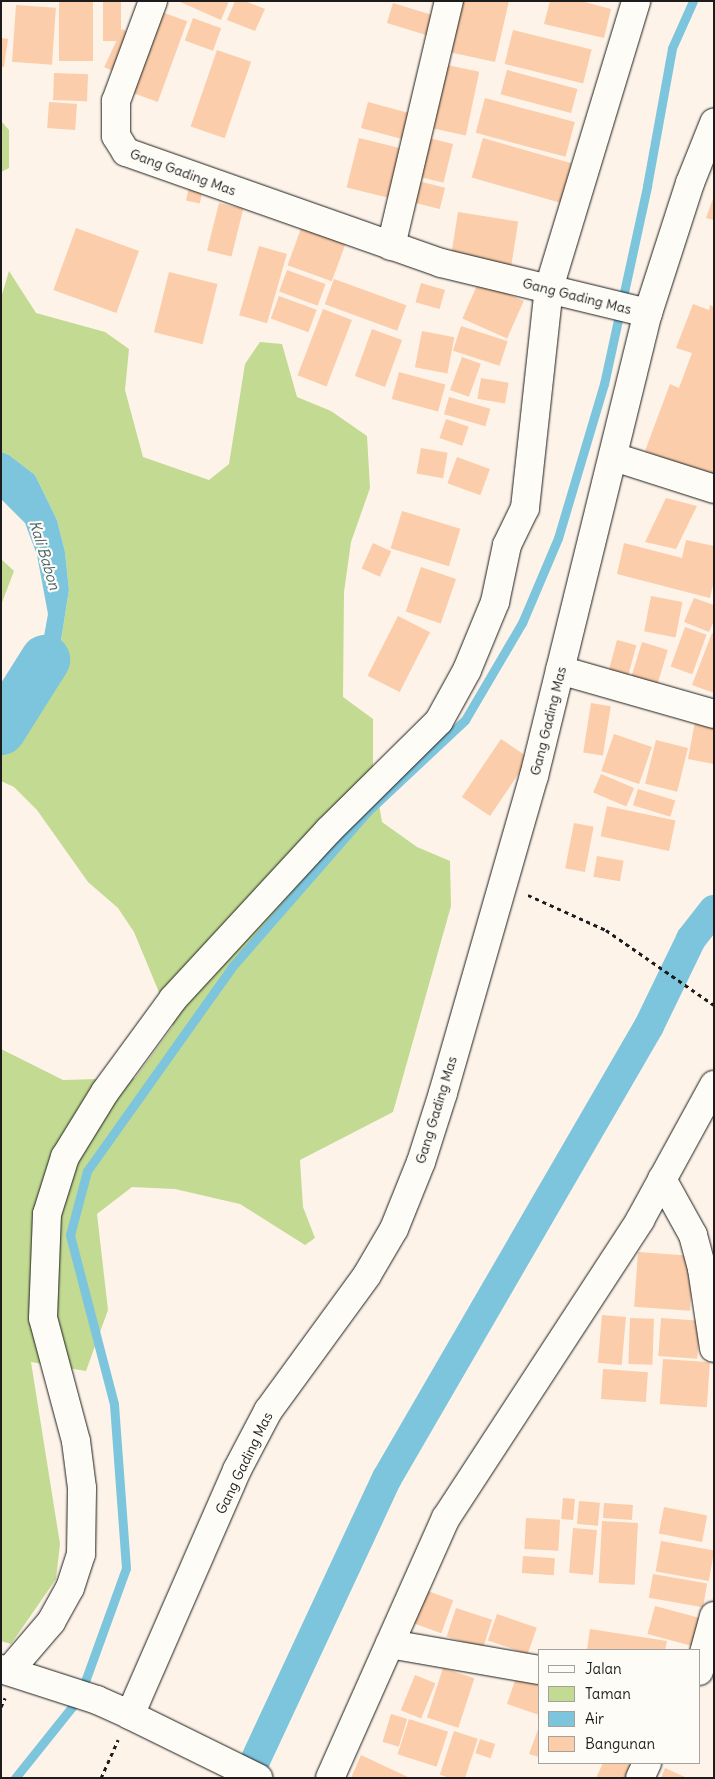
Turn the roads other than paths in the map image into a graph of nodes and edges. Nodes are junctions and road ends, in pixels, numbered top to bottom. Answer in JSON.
{"nodes":[{"id":1,"x":154,"y":1,"type":"edge"},
{"id":2,"x":449,"y":1,"type":"edge"},
{"id":3,"x":636,"y":1,"type":"edge"},
{"id":4,"x":714,"y":123,"type":"edge"},
{"id":5,"x":391,"y":246,"type":"junction"},
{"id":6,"x":556,"y":290,"type":"junction"},
{"id":7,"x":648,"y":313,"type":"junction"},
{"id":8,"x":614,"y":457,"type":"junction"},
{"id":9,"x":714,"y":488,"type":"edge"},
{"id":10,"x":560,"y":670,"type":"junction"},
{"id":11,"x":714,"y":714,"type":"edge"},
{"id":12,"x":714,"y":1084,"type":"edge"},
{"id":13,"x":662,"y":1179,"type":"junction"},
{"id":14,"x":714,"y":1348,"type":"edge"},
{"id":15,"x":714,"y":1616,"type":"edge"},
{"id":16,"x":390,"y":1644,"type":"junction"},
{"id":17,"x":700,"y":1667,"type":"edge"},
{"id":18,"x":5,"y":1670,"type":"edge"},
{"id":19,"x":538,"y":1670,"type":"edge"},
{"id":20,"x":130,"y":1715,"type":"junction"},
{"id":21,"x":647,"y":1764,"type":"edge"},
{"id":22,"x":258,"y":1778,"type":"edge"},
{"id":23,"x":330,"y":1778,"type":"edge"},
{"id":24,"x":640,"y":1778,"type":"edge"}],
"edges":[{"from":1,"to":5,"type":"street","name":"Gang Gading Mas"},
{"from":2,"to":5,"type":"street"},
{"from":3,"to":6,"type":"street"},
{"from":4,"to":7,"type":"street","name":"Gang Gading Mas"},
{"from":5,"to":6,"type":"street","name":"Gang Gading Mas"},
{"from":6,"to":7,"type":"street","name":"Gang Gading Mas"},
{"from":6,"to":18,"type":"street"},
{"from":7,"to":8,"type":"street","name":"Gang Gading Mas"},
{"from":8,"to":9,"type":"street"},
{"from":8,"to":10,"type":"street","name":"Gang Gading Mas"},
{"from":10,"to":11,"type":"street"},
{"from":10,"to":20,"type":"street","name":"Gang Gading Mas"},
{"from":12,"to":13,"type":"street"},
{"from":13,"to":14,"type":"street"},
{"from":13,"to":16,"type":"street"},
{"from":15,"to":17,"type":"street"},
{"from":16,"to":19,"type":"street"},
{"from":16,"to":23,"type":"street"},
{"from":18,"to":20,"type":"street"},
{"from":20,"to":22,"type":"street"},
{"from":21,"to":24,"type":"street"}]}
